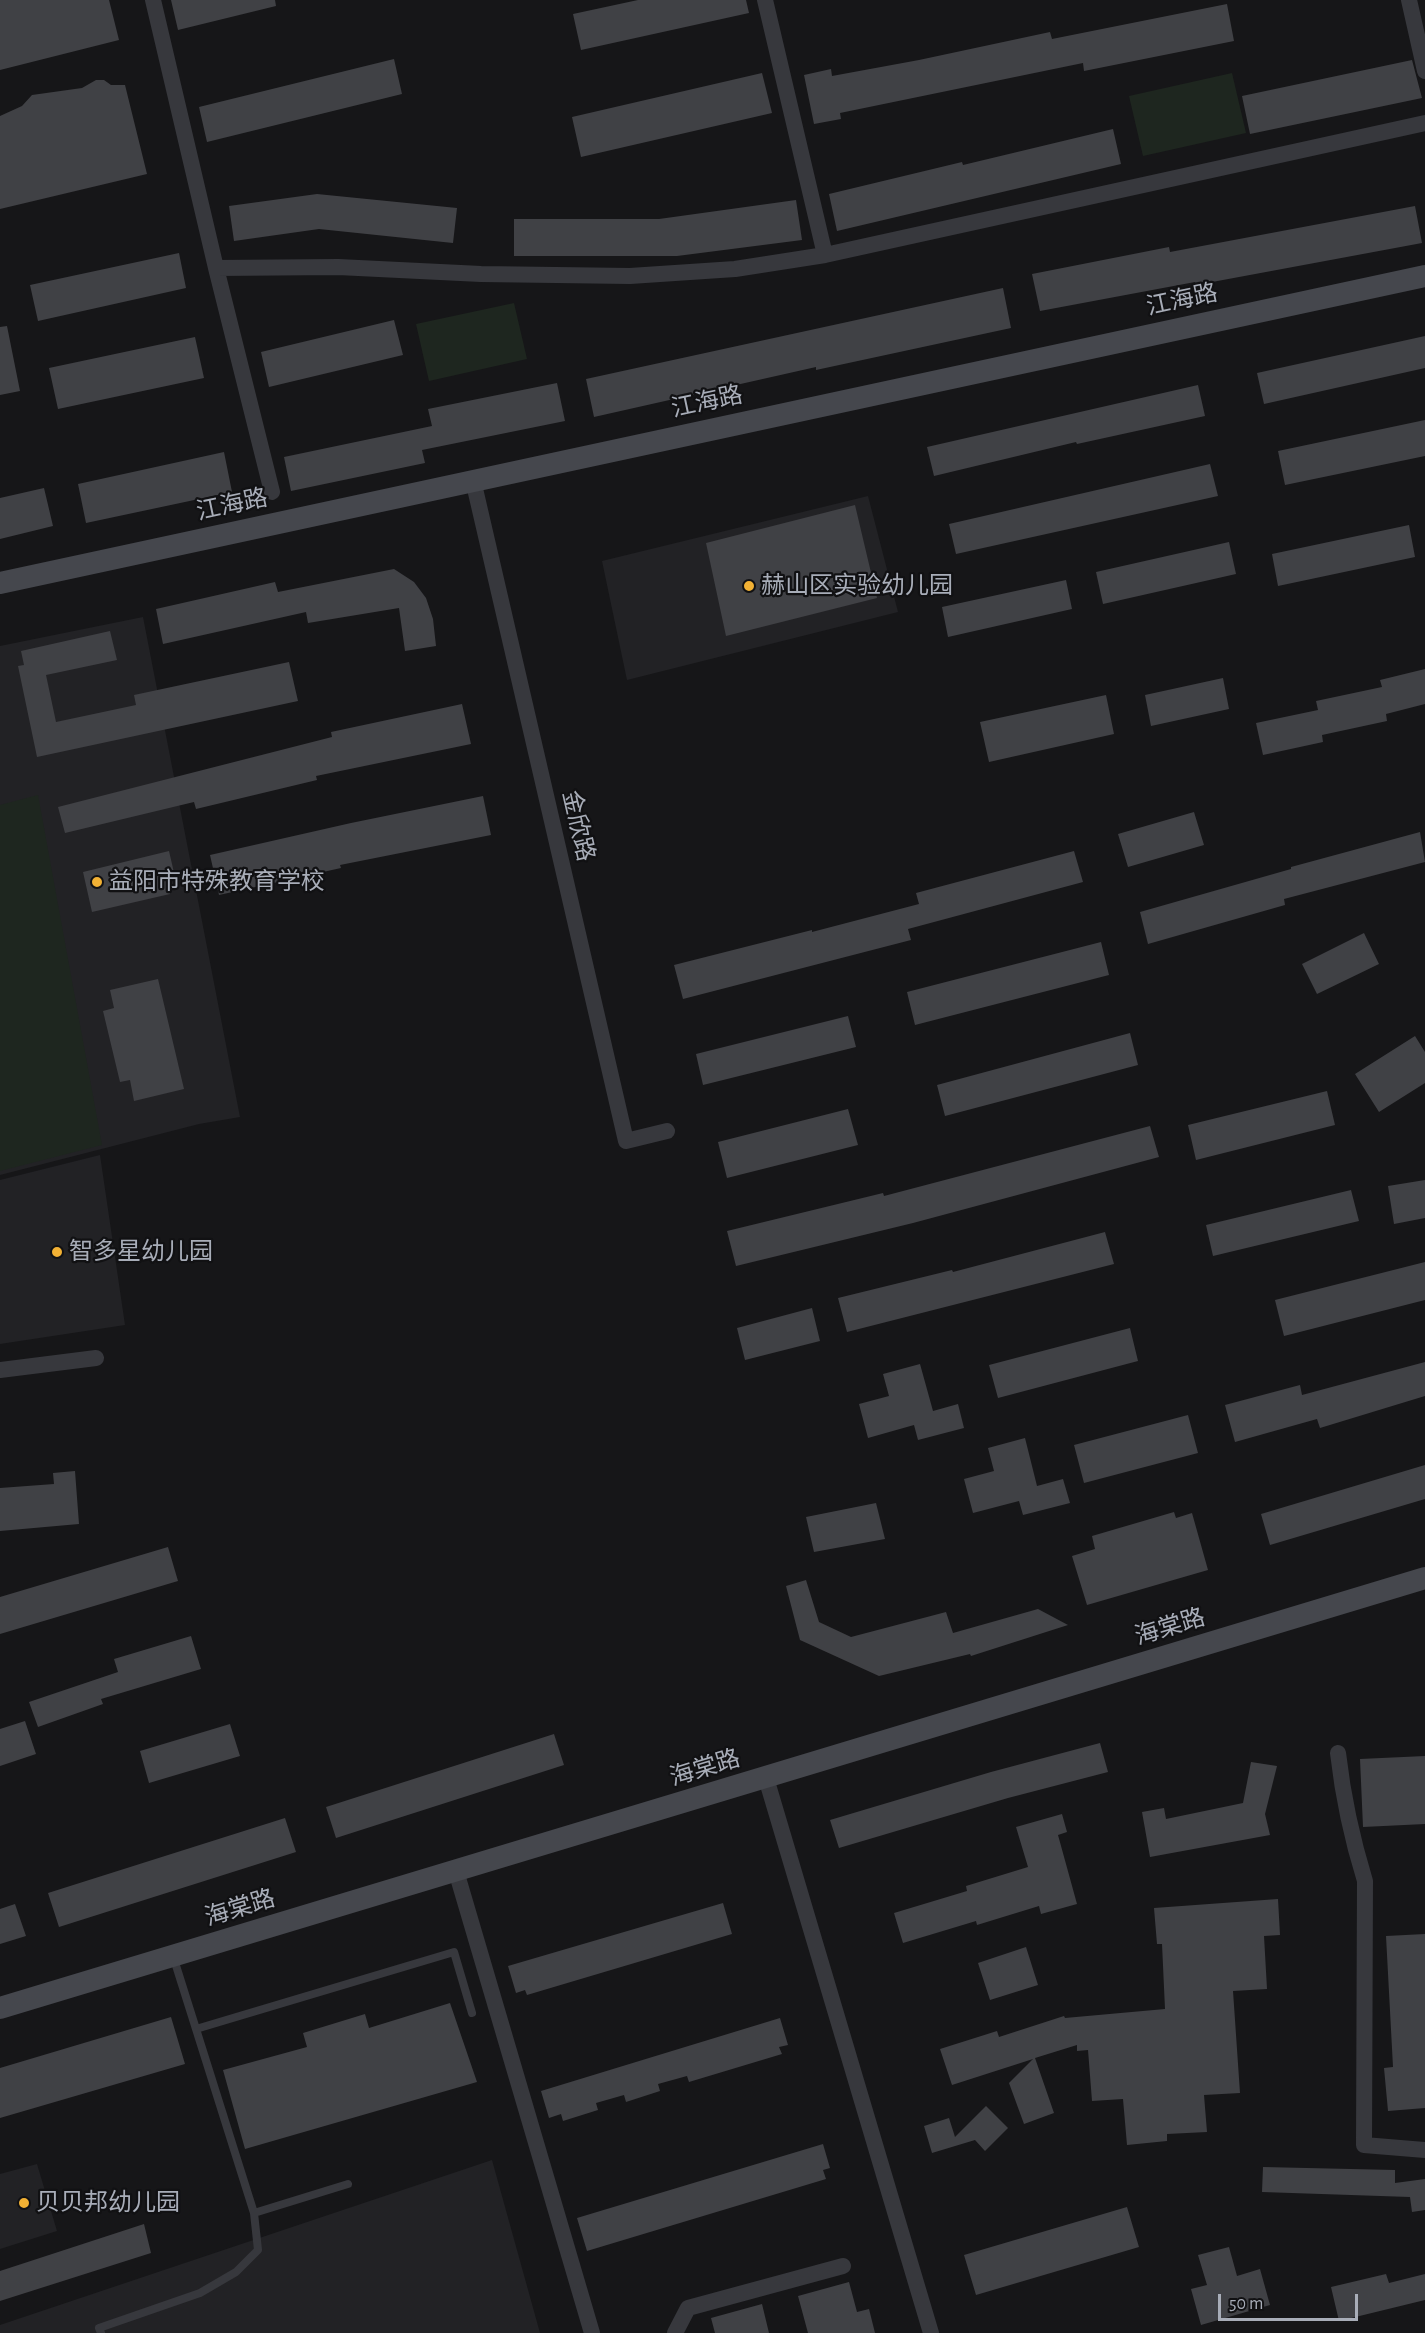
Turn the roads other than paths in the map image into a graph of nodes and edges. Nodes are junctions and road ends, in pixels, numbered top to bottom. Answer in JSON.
{"nodes":[{"id":1,"x":153,"y":0,"type":"edge"},
{"id":2,"x":765,"y":0,"type":"edge"},
{"id":3,"x":1409,"y":0,"type":"edge"},
{"id":4,"x":1425,"y":71,"type":"edge"},
{"id":5,"x":1425,"y":123,"type":"edge"},
{"id":6,"x":825,"y":255,"type":"junction"},
{"id":7,"x":216,"y":268,"type":"junction"},
{"id":8,"x":1425,"y":276,"type":"edge"},
{"id":9,"x":473,"y":480,"type":"junction"},
{"id":10,"x":272,"y":492,"type":"dead end"},
{"id":11,"x":0,"y":583,"type":"edge"},
{"id":12,"x":667,"y":1131,"type":"dead end"},
{"id":13,"x":96,"y":1358,"type":"dead end"},
{"id":14,"x":0,"y":1370,"type":"edge"},
{"id":15,"x":1425,"y":1578,"type":"edge"},
{"id":16,"x":1338,"y":1753,"type":"dead end"},
{"id":17,"x":766,"y":1778,"type":"junction"},
{"id":18,"x":456,"y":1871,"type":"junction"},
{"id":19,"x":173,"y":1956,"type":"junction"},
{"id":20,"x":0,"y":2008,"type":"edge"},
{"id":21,"x":472,"y":2013,"type":"dead end"},
{"id":22,"x":196,"y":2029,"type":"junction"},
{"id":23,"x":1425,"y":2150,"type":"edge"},
{"id":24,"x":348,"y":2184,"type":"dead end"},
{"id":25,"x":254,"y":2213,"type":"junction"},
{"id":26,"x":843,"y":2266,"type":"dead end"},
{"id":27,"x":101,"y":2333,"type":"edge"},
{"id":28,"x":592,"y":2333,"type":"edge"},
{"id":29,"x":675,"y":2333,"type":"edge"},
{"id":30,"x":931,"y":2333,"type":"edge"}],
"edges":[{"from":1,"to":7,"type":"street"},
{"from":2,"to":6,"type":"street"},
{"from":3,"to":4,"type":"street"},
{"from":5,"to":6,"type":"street"},
{"from":6,"to":7,"type":"street"},
{"from":7,"to":10,"type":"street"},
{"from":8,"to":9,"type":"street","name":"江海路"},
{"from":9,"to":11,"type":"street","name":"江海路"},
{"from":9,"to":12,"type":"street","name":"金欣路"},
{"from":13,"to":14,"type":"street"},
{"from":15,"to":17,"type":"street","name":"海棠路"},
{"from":16,"to":23,"type":"street"},
{"from":17,"to":18,"type":"street","name":"海棠路"},
{"from":17,"to":30,"type":"street"},
{"from":18,"to":19,"type":"street","name":"海棠路"},
{"from":18,"to":28,"type":"street"},
{"from":19,"to":20,"type":"street","name":"海棠路"},
{"from":19,"to":22,"type":"lane"},
{"from":21,"to":22,"type":"lane"},
{"from":22,"to":25,"type":"lane"},
{"from":24,"to":25,"type":"lane"},
{"from":25,"to":27,"type":"lane"},
{"from":26,"to":29,"type":"street"}]}
